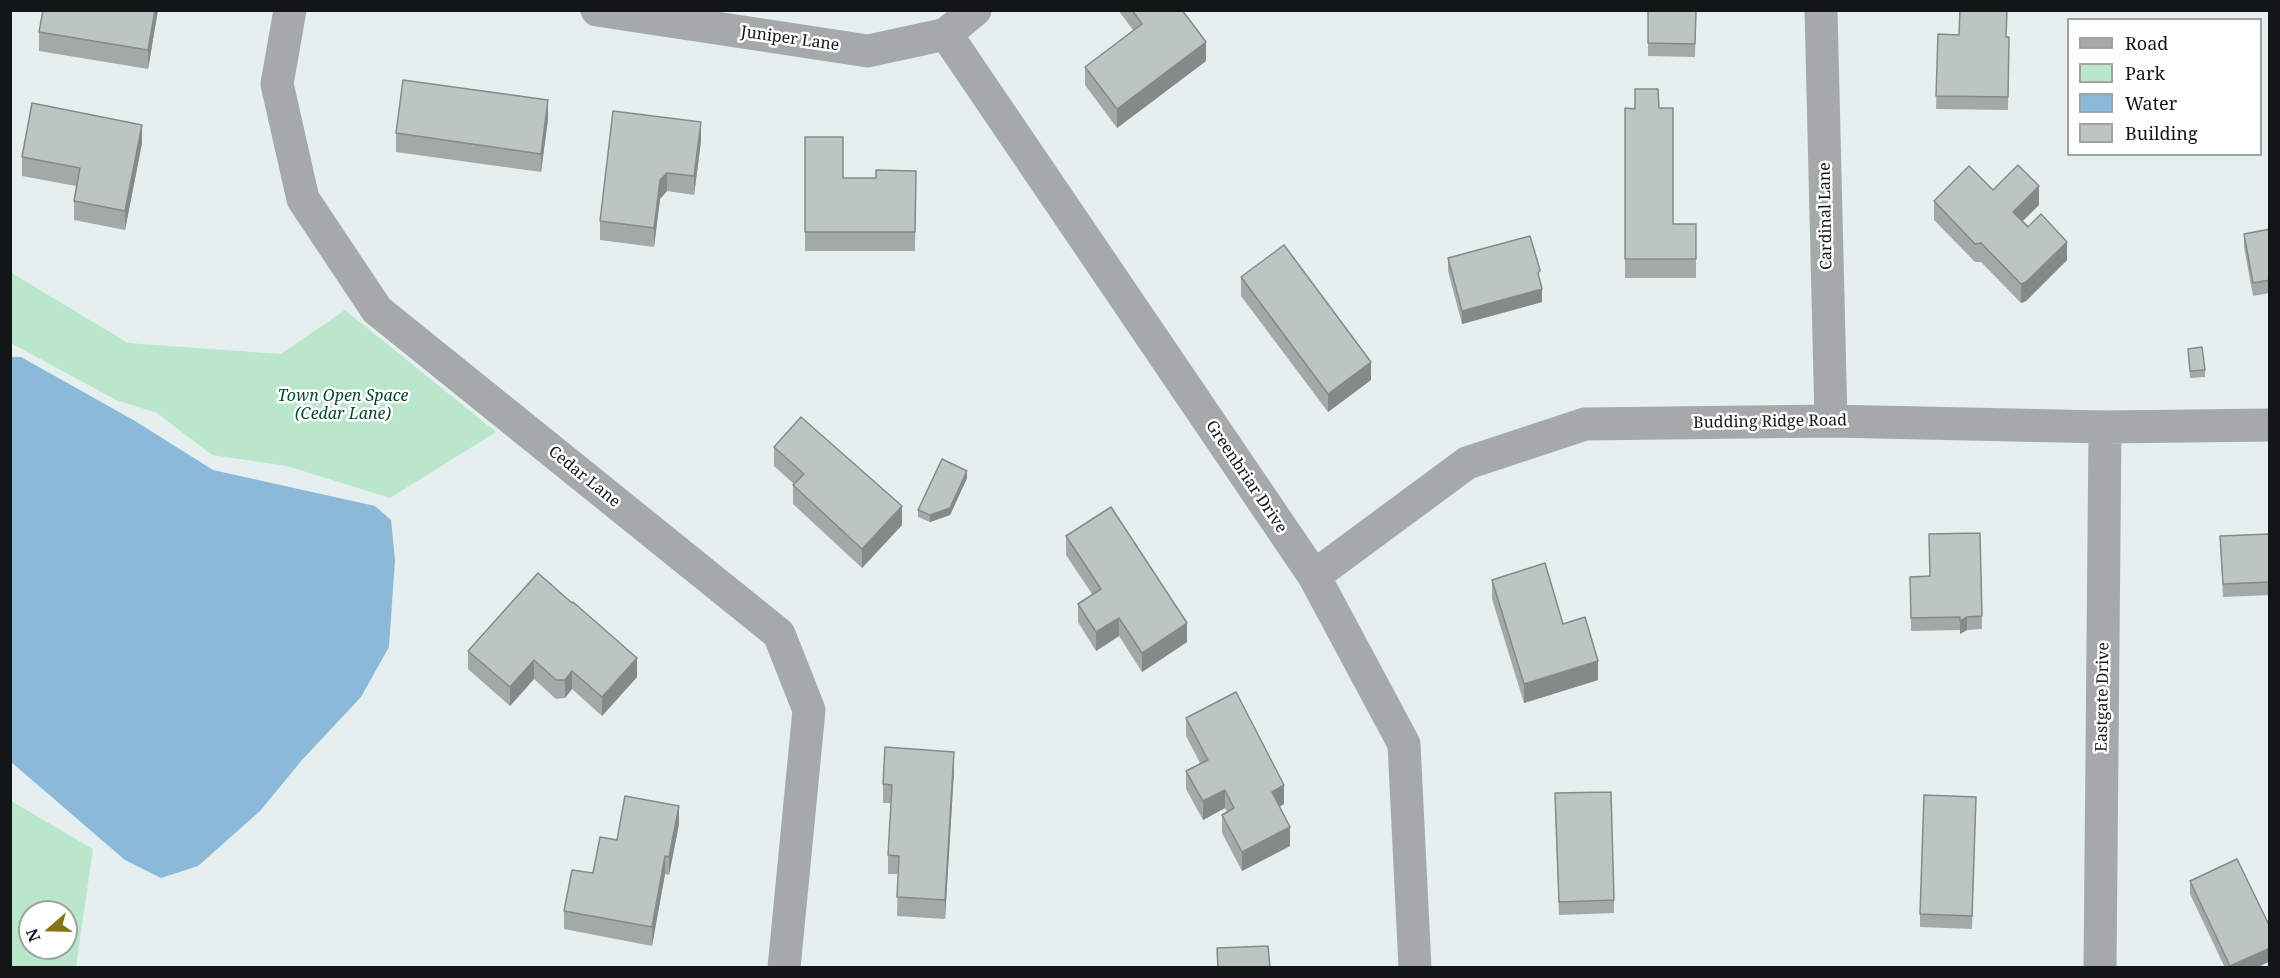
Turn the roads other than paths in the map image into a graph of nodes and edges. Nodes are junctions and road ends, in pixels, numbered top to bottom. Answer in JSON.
{"nodes":[{"id":1,"x":291,"y":10,"type":"edge"},
{"id":2,"x":597,"y":10,"type":"edge"},
{"id":3,"x":975,"y":10,"type":"edge"},
{"id":4,"x":1821,"y":10,"type":"edge"},
{"id":5,"x":946,"y":34,"type":"junction"},
{"id":6,"x":1831,"y":421,"type":"junction"},
{"id":7,"x":2270,"y":425,"type":"edge"},
{"id":8,"x":2105,"y":427,"type":"junction"},
{"id":9,"x":1314,"y":576,"type":"junction"},
{"id":10,"x":784,"y":968,"type":"edge"},
{"id":11,"x":1415,"y":968,"type":"edge"},
{"id":12,"x":2100,"y":968,"type":"edge"}],
"edges":[{"from":1,"to":10,"type":"street","name":"Cedar Lane"},
{"from":2,"to":5,"type":"street","name":"Juniper Lane"},
{"from":3,"to":5,"type":"street","name":"Juniper Lane"},
{"from":4,"to":6,"type":"street","name":"Cardinal Lane"},
{"from":5,"to":9,"type":"street","name":"Greenbriar Drive"},
{"from":6,"to":8,"type":"street","name":"Budding Ridge Road"},
{"from":6,"to":9,"type":"street","name":"Budding Ridge Road"},
{"from":7,"to":8,"type":"street","name":"Budding Ridge Road"},
{"from":8,"to":12,"type":"street","name":"Eastgate Drive"},
{"from":9,"to":11,"type":"street","name":"Greenbriar Drive"}]}
